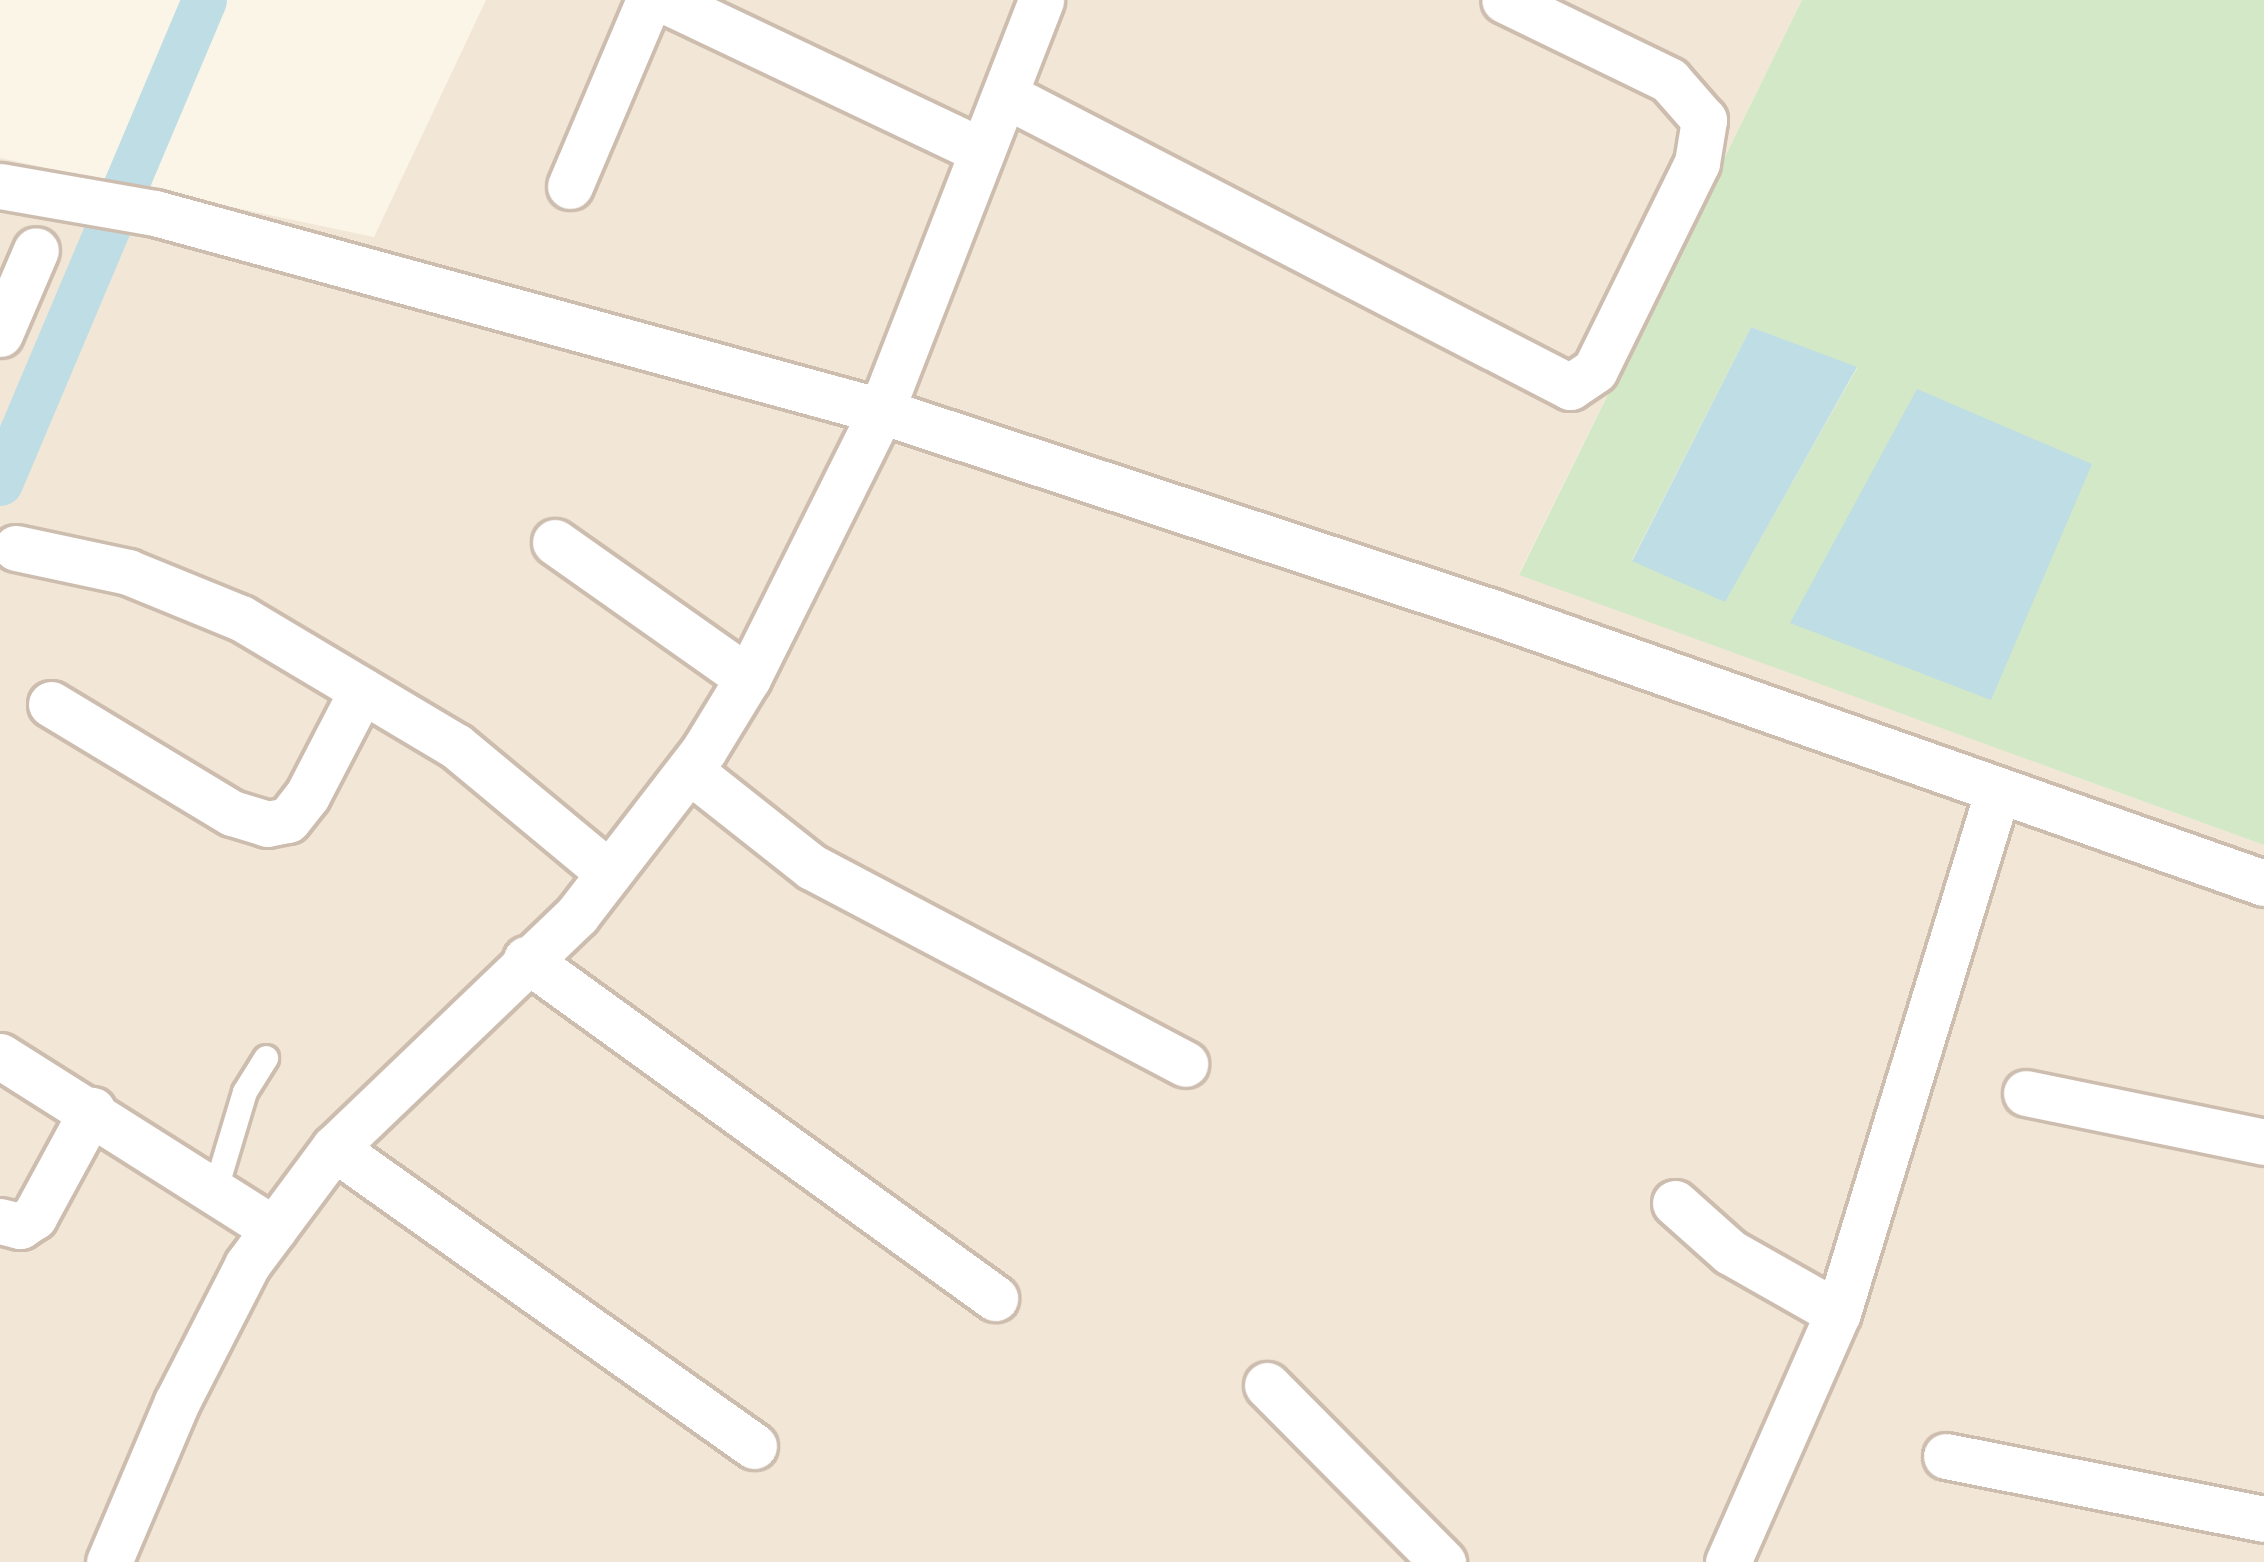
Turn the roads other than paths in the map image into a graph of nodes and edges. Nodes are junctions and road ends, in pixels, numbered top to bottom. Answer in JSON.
{"nodes":[{"id":1,"x":649,"y":0,"type":"edge"},
{"id":2,"x":664,"y":0,"type":"edge"},
{"id":3,"x":1041,"y":0,"type":"edge"},
{"id":4,"x":1504,"y":0,"type":"edge"},
{"id":5,"x":1006,"y":96,"type":"junction"},
{"id":6,"x":982,"y":151,"type":"junction"},
{"id":7,"x":570,"y":186,"type":"dead end"},
{"id":8,"x":9,"y":187,"type":"edge"},
{"id":9,"x":36,"y":250,"type":"dead end"},
{"id":10,"x":0,"y":334,"type":"edge"},
{"id":11,"x":881,"y":411,"type":"junction"},
{"id":12,"x":555,"y":542,"type":"dead end"},
{"id":13,"x":16,"y":548,"type":"dead end"},
{"id":14,"x":748,"y":679,"type":"junction"},
{"id":15,"x":362,"y":690,"type":"junction"},
{"id":16,"x":51,"y":704,"type":"dead end"},
{"id":17,"x":689,"y":770,"type":"junction"},
{"id":18,"x":1997,"y":793,"type":"junction"},
{"id":19,"x":609,"y":873,"type":"junction"},
{"id":20,"x":2264,"y":883,"type":"edge"},
{"id":21,"x":526,"y":959,"type":"junction"},
{"id":22,"x":0,"y":1056,"type":"edge"},
{"id":23,"x":266,"y":1058,"type":"dead end"},
{"id":24,"x":1185,"y":1064,"type":"dead end"},
{"id":25,"x":2026,"y":1093,"type":"dead end"},
{"id":26,"x":92,"y":1110,"type":"junction"},
{"id":27,"x":2264,"y":1142,"type":"edge"},
{"id":28,"x":334,"y":1148,"type":"junction"},
{"id":29,"x":215,"y":1192,"type":"junction"},
{"id":30,"x":1675,"y":1203,"type":"dead end"},
{"id":31,"x":0,"y":1221,"type":"edge"},
{"id":32,"x":274,"y":1228,"type":"junction"},
{"id":33,"x":995,"y":1298,"type":"dead end"},
{"id":34,"x":1838,"y":1313,"type":"junction"},
{"id":35,"x":1267,"y":1385,"type":"dead end"},
{"id":36,"x":754,"y":1446,"type":"dead end"},
{"id":37,"x":1946,"y":1456,"type":"dead end"},
{"id":38,"x":2264,"y":1520,"type":"edge"},
{"id":39,"x":109,"y":1562,"type":"edge"},
{"id":40,"x":1443,"y":1562,"type":"edge"},
{"id":41,"x":1728,"y":1562,"type":"edge"}],
"edges":[{"from":1,"to":7,"type":"street"},
{"from":2,"to":6,"type":"street"},
{"from":3,"to":5,"type":"street"},
{"from":4,"to":5,"type":"street"},
{"from":5,"to":6,"type":"street"},
{"from":6,"to":11,"type":"street"},
{"from":8,"to":11,"type":"street"},
{"from":9,"to":10,"type":"street"},
{"from":11,"to":14,"type":"street"},
{"from":11,"to":18,"type":"street"},
{"from":12,"to":14,"type":"street"},
{"from":13,"to":15,"type":"street"},
{"from":14,"to":17,"type":"street"},
{"from":15,"to":16,"type":"street"},
{"from":15,"to":19,"type":"street"},
{"from":17,"to":19,"type":"street"},
{"from":17,"to":24,"type":"street"},
{"from":18,"to":20,"type":"street"},
{"from":18,"to":34,"type":"street"},
{"from":19,"to":21,"type":"street"},
{"from":21,"to":28,"type":"street"},
{"from":21,"to":33,"type":"street"},
{"from":22,"to":26,"type":"street"},
{"from":23,"to":29,"type":"lane"},
{"from":25,"to":27,"type":"street"},
{"from":26,"to":29,"type":"street"},
{"from":26,"to":31,"type":"street"},
{"from":28,"to":32,"type":"street"},
{"from":28,"to":36,"type":"street"},
{"from":29,"to":32,"type":"street"},
{"from":30,"to":34,"type":"street"},
{"from":32,"to":39,"type":"street"},
{"from":34,"to":41,"type":"street"},
{"from":35,"to":40,"type":"street"},
{"from":37,"to":38,"type":"street"}]}
